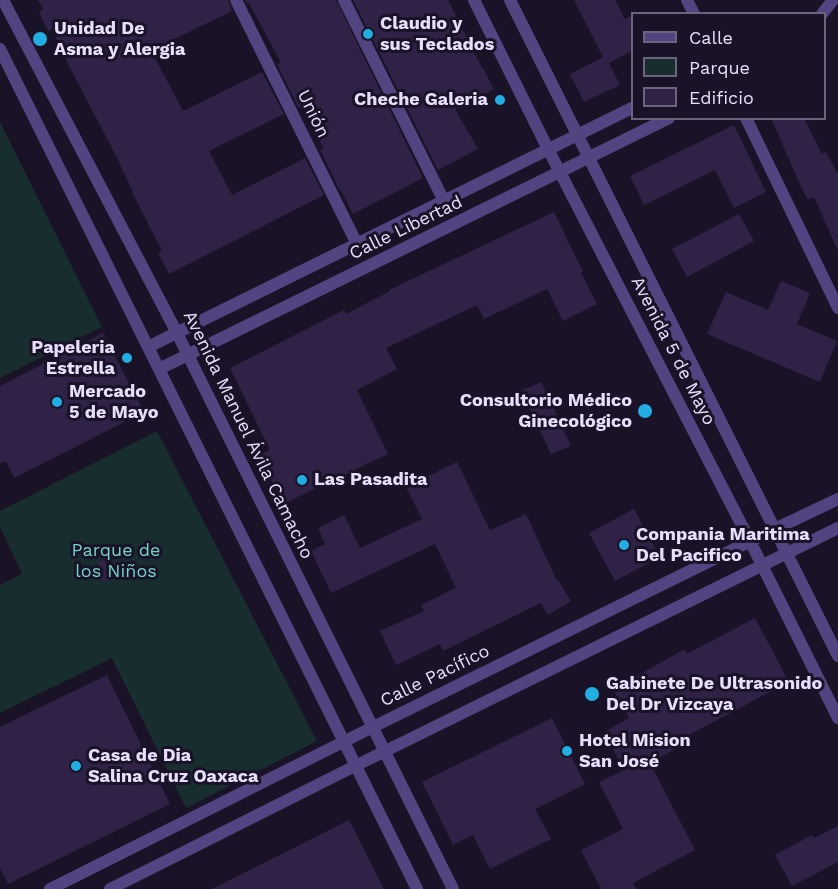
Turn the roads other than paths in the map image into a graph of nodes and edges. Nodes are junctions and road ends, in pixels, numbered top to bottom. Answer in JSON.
{"nodes":[{"id":1,"x":3,"y":0,"type":"edge"},
{"id":2,"x":236,"y":0,"type":"edge"},
{"id":3,"x":344,"y":0,"type":"edge"},
{"id":4,"x":474,"y":0,"type":"edge"},
{"id":5,"x":510,"y":0,"type":"edge"},
{"id":6,"x":833,"y":0,"type":"edge"},
{"id":7,"x":824,"y":12,"type":"edge"},
{"id":8,"x":0,"y":49,"type":"edge"},
{"id":9,"x":631,"y":109,"type":"edge"},
{"id":10,"x":665,"y":120,"type":"edge"},
{"id":11,"x":747,"y":120,"type":"edge"},
{"id":12,"x":578,"y":135,"type":"junction"},
{"id":13,"x":548,"y":149,"type":"junction"},
{"id":14,"x":589,"y":158,"type":"junction"},
{"id":15,"x":561,"y":172,"type":"junction"},
{"id":16,"x":444,"y":201,"type":"junction"},
{"id":17,"x":357,"y":244,"type":"junction"},
{"id":18,"x":838,"y":308,"type":"edge"},
{"id":19,"x":177,"y":333,"type":"junction"},
{"id":20,"x":148,"y":347,"type":"junction"},
{"id":21,"x":188,"y":355,"type":"junction"},
{"id":22,"x":159,"y":369,"type":"junction"},
{"id":23,"x":838,"y":499,"type":"edge"},
{"id":24,"x":838,"y":528,"type":"edge"},
{"id":25,"x":775,"y":529,"type":"junction"},
{"id":26,"x":750,"y":541,"type":"junction"},
{"id":27,"x":787,"y":553,"type":"junction"},
{"id":28,"x":762,"y":565,"type":"junction"},
{"id":29,"x":838,"y":656,"type":"edge"},
{"id":30,"x":838,"y":718,"type":"edge"},
{"id":31,"x":373,"y":727,"type":"junction"},
{"id":32,"x":344,"y":743,"type":"junction"},
{"id":33,"x":385,"y":752,"type":"junction"},
{"id":34,"x":356,"y":766,"type":"junction"},
{"id":35,"x":50,"y":889,"type":"edge"},
{"id":36,"x":110,"y":889,"type":"edge"},
{"id":37,"x":417,"y":889,"type":"edge"},
{"id":38,"x":453,"y":889,"type":"edge"}],
"edges":[{"from":1,"to":19,"type":"street","name":"Avenida Manuel Ávila Camacho"},
{"from":2,"to":17,"type":"street","name":"Unión"},
{"from":3,"to":16,"type":"street"},
{"from":4,"to":13,"type":"street","name":"Avenida 5 de Mayo"},
{"from":5,"to":12,"type":"street","name":"Avenida 5 de Mayo"},
{"from":6,"to":7,"type":"street"},
{"from":8,"to":20,"type":"street"},
{"from":9,"to":12,"type":"street","name":"Calle Libertad"},
{"from":10,"to":14,"type":"street","name":"Calle Libertad"},
{"from":11,"to":18,"type":"street"},
{"from":12,"to":13,"type":"street","name":"Calle Libertad"},
{"from":12,"to":14,"type":"street","name":"Avenida 5 de Mayo"},
{"from":13,"to":15,"type":"street","name":"Avenida 5 de Mayo"},
{"from":13,"to":16,"type":"street","name":"Calle Libertad"},
{"from":14,"to":15,"type":"street","name":"Calle Libertad"},
{"from":14,"to":25,"type":"street","name":"Avenida 5 de Mayo"},
{"from":15,"to":21,"type":"street","name":"Calle Libertad"},
{"from":15,"to":26,"type":"street","name":"Avenida 5 de Mayo"},
{"from":16,"to":17,"type":"street","name":"Calle Libertad"},
{"from":17,"to":19,"type":"street","name":"Calle Libertad"},
{"from":19,"to":20,"type":"street","name":"Calle Libertad"},
{"from":19,"to":21,"type":"street","name":"Avenida Manuel Ávila Camacho"},
{"from":20,"to":22,"type":"street"},
{"from":21,"to":22,"type":"street","name":"Calle Libertad"},
{"from":21,"to":31,"type":"street","name":"Avenida Manuel Ávila Camacho"},
{"from":22,"to":32,"type":"street"},
{"from":23,"to":25,"type":"street","name":"Calle Pacífico"},
{"from":24,"to":27,"type":"street"},
{"from":25,"to":26,"type":"street","name":"Calle Pacífico"},
{"from":25,"to":27,"type":"street","name":"Avenida 5 de Mayo"},
{"from":26,"to":28,"type":"street","name":"Avenida 5 de Mayo"},
{"from":26,"to":31,"type":"street","name":"Calle Pacífico"},
{"from":27,"to":28,"type":"street"},
{"from":27,"to":29,"type":"street","name":"Avenida 5 de Mayo"},
{"from":28,"to":30,"type":"street","name":"Avenida 5 de Mayo"},
{"from":28,"to":33,"type":"street"},
{"from":31,"to":32,"type":"street","name":"Calle Pacífico"},
{"from":31,"to":33,"type":"street","name":"Avenida Manuel Ávila Camacho"},
{"from":32,"to":34,"type":"street"},
{"from":32,"to":35,"type":"street","name":"Calle Pacífico"},
{"from":33,"to":34,"type":"street"},
{"from":33,"to":38,"type":"street","name":"Avenida Manuel Ávila Camacho"},
{"from":34,"to":36,"type":"street"},
{"from":34,"to":37,"type":"street"}]}
